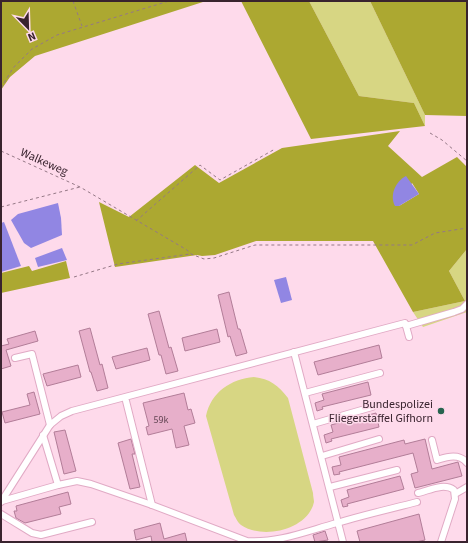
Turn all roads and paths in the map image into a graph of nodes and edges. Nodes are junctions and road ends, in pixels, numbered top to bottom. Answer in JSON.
{"nodes":[{"id":1,"x":73,"y":1,"type":"edge"},
{"id":2,"x":169,"y":1,"type":"edge"},
{"id":3,"x":82,"y":27,"type":"junction"},
{"id":4,"x":1,"y":88,"type":"edge"},
{"id":5,"x":430,"y":133,"type":"dead end"},
{"id":6,"x":275,"y":149,"type":"dead end"},
{"id":7,"x":1,"y":151,"type":"edge"},
{"id":8,"x":467,"y":162,"type":"edge"},
{"id":9,"x":80,"y":187,"type":"junction"},
{"id":10,"x":1,"y":207,"type":"edge"},
{"id":11,"x":136,"y":220,"type":"junction"},
{"id":12,"x":467,"y":228,"type":"edge"},
{"id":13,"x":190,"y":254,"type":"junction"},
{"id":14,"x":74,"y":277,"type":"dead end"},
{"id":15,"x":467,"y":304,"type":"edge"},
{"id":16,"x":406,"y":326,"type":"junction"},
{"id":17,"x":409,"y":337,"type":"dead end"},
{"id":18,"x":294,"y":352,"type":"junction"},
{"id":19,"x":15,"y":358,"type":"dead end"},
{"id":20,"x":380,"y":373,"type":"dead end"},
{"id":21,"x":305,"y":393,"type":"junction"},
{"id":22,"x":126,"y":401,"type":"dead end"},
{"id":23,"x":372,"y":407,"type":"dead end"},
{"id":24,"x":313,"y":424,"type":"junction"},
{"id":25,"x":50,"y":425,"type":"junction"},
{"id":26,"x":43,"y":435,"type":"junction"},
{"id":27,"x":379,"y":439,"type":"dead end"},
{"id":28,"x":432,"y":440,"type":"dead end"},
{"id":29,"x":322,"y":456,"type":"junction"},
{"id":30,"x":467,"y":463,"type":"edge"},
{"id":31,"x":397,"y":470,"type":"dead end"},
{"id":32,"x":58,"y":485,"type":"junction"},
{"id":33,"x":330,"y":487,"type":"junction"},
{"id":34,"x":467,"y":487,"type":"edge"},
{"id":35,"x":418,"y":493,"type":"dead end"},
{"id":36,"x":455,"y":494,"type":"junction"},
{"id":37,"x":1,"y":501,"type":"edge"},
{"id":38,"x":417,"y":502,"type":"dead end"},
{"id":39,"x":152,"y":505,"type":"junction"},
{"id":40,"x":1,"y":514,"type":"edge"},
{"id":41,"x":92,"y":522,"type":"dead end"},
{"id":42,"x":338,"y":522,"type":"junction"},
{"id":43,"x":343,"y":542,"type":"edge"},
{"id":44,"x":441,"y":542,"type":"edge"}],
"edges":[{"from":1,"to":3,"type":"path"},
{"from":2,"to":3,"type":"path"},
{"from":3,"to":4,"type":"path"},
{"from":5,"to":8,"type":"path"},
{"from":6,"to":11,"type":"path"},
{"from":7,"to":9,"type":"path","name":"Walkeweg"},
{"from":9,"to":10,"type":"path"},
{"from":9,"to":11,"type":"path","name":"Walkeweg"},
{"from":11,"to":13,"type":"path","name":"Walkeweg"},
{"from":12,"to":13,"type":"path"},
{"from":13,"to":14,"type":"path"},
{"from":15,"to":16,"type":"lane"},
{"from":16,"to":17,"type":"lane"},
{"from":16,"to":18,"type":"lane"},
{"from":18,"to":21,"type":"lane"},
{"from":18,"to":25,"type":"lane"},
{"from":19,"to":25,"type":"lane"},
{"from":20,"to":21,"type":"lane"},
{"from":21,"to":24,"type":"lane"},
{"from":22,"to":39,"type":"lane"},
{"from":23,"to":24,"type":"lane"},
{"from":24,"to":29,"type":"lane"},
{"from":25,"to":26,"type":"lane"},
{"from":26,"to":32,"type":"lane"},
{"from":26,"to":37,"type":"lane"},
{"from":27,"to":29,"type":"lane"},
{"from":28,"to":30,"type":"lane"},
{"from":29,"to":33,"type":"lane"},
{"from":31,"to":33,"type":"lane"},
{"from":32,"to":37,"type":"lane"},
{"from":32,"to":39,"type":"lane"},
{"from":33,"to":42,"type":"lane"},
{"from":34,"to":36,"type":"lane"},
{"from":35,"to":36,"type":"lane"},
{"from":36,"to":44,"type":"lane"},
{"from":38,"to":42,"type":"lane"},
{"from":39,"to":42,"type":"lane"},
{"from":40,"to":41,"type":"lane"},
{"from":42,"to":43,"type":"lane"}]}
